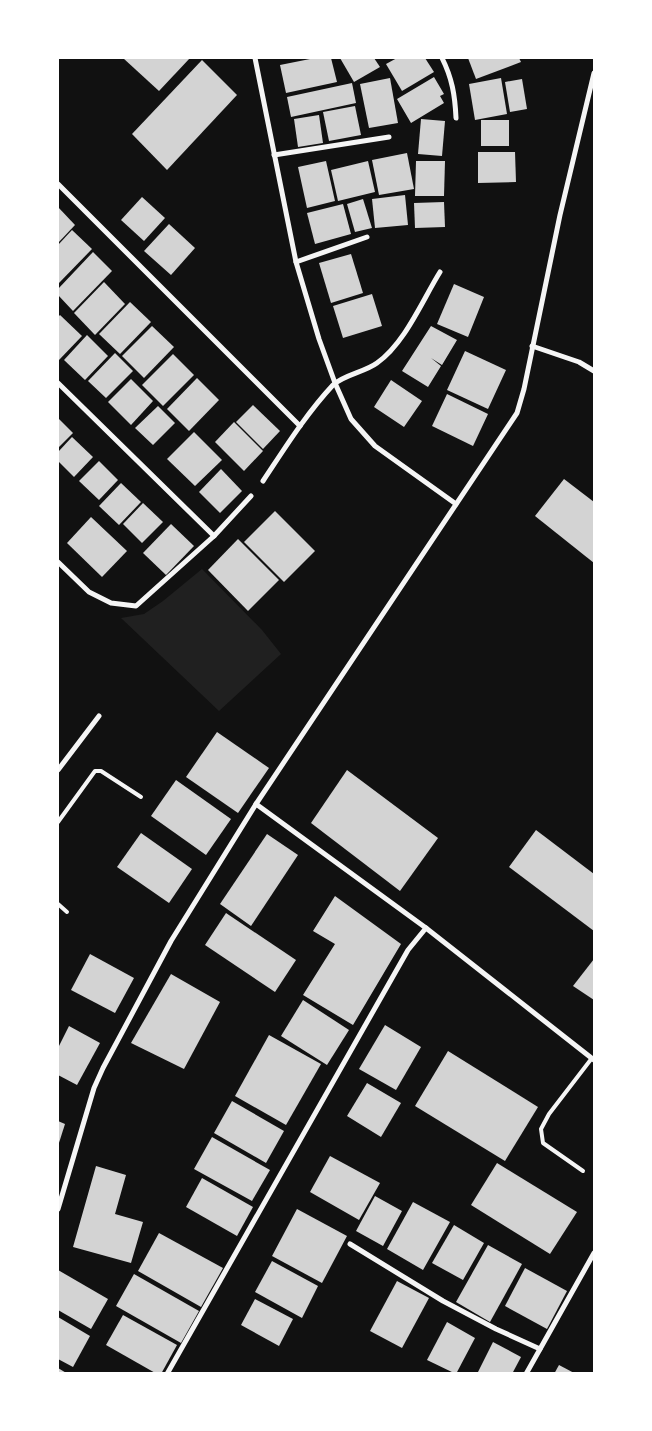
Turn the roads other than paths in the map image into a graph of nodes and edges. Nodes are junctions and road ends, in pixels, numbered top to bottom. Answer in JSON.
{"nodes":[{"id":1,"x":255,"y":58,"type":"edge"},
{"id":2,"x":442,"y":58,"type":"edge"},
{"id":3,"x":594,"y":73,"type":"edge"},
{"id":4,"x":456,"y":118,"type":"dead end"},
{"id":5,"x":389,"y":137,"type":"dead end"},
{"id":6,"x":274,"y":155,"type":"junction"},
{"id":7,"x":58,"y":184,"type":"edge"},
{"id":8,"x":367,"y":237,"type":"dead end"},
{"id":9,"x":296,"y":262,"type":"junction"},
{"id":10,"x":440,"y":272,"type":"dead end"},
{"id":11,"x":532,"y":346,"type":"junction"},
{"id":12,"x":594,"y":371,"type":"edge"},
{"id":13,"x":58,"y":382,"type":"edge"},
{"id":14,"x":335,"y":383,"type":"junction"},
{"id":15,"x":300,"y":426,"type":"junction"},
{"id":16,"x":263,"y":481,"type":"dead end"},
{"id":17,"x":250,"y":496,"type":"dead end"},
{"id":18,"x":456,"y":504,"type":"junction"},
{"id":19,"x":214,"y":536,"type":"junction"},
{"id":20,"x":58,"y":562,"type":"edge"},
{"id":21,"x":99,"y":716,"type":"dead end"},
{"id":22,"x":58,"y":770,"type":"edge"},
{"id":23,"x":141,"y":797,"type":"dead end"},
{"id":24,"x":256,"y":804,"type":"junction"},
{"id":25,"x":58,"y":822,"type":"edge"},
{"id":26,"x":58,"y":904,"type":"edge"},
{"id":27,"x":67,"y":912,"type":"dead end"},
{"id":28,"x":426,"y":928,"type":"junction"},
{"id":29,"x":594,"y":1059,"type":"edge"},
{"id":30,"x":583,"y":1171,"type":"dead end"},
{"id":31,"x":58,"y":1209,"type":"edge"},
{"id":32,"x":350,"y":1244,"type":"dead end"},
{"id":33,"x":594,"y":1253,"type":"edge"},
{"id":34,"x":540,"y":1349,"type":"junction"},
{"id":35,"x":167,"y":1374,"type":"edge"},
{"id":36,"x":526,"y":1374,"type":"edge"}],
"edges":[{"from":1,"to":6,"type":"street"},
{"from":2,"to":4,"type":"street"},
{"from":3,"to":11,"type":"street"},
{"from":5,"to":6,"type":"street"},
{"from":6,"to":9,"type":"street"},
{"from":7,"to":15,"type":"street"},
{"from":8,"to":9,"type":"street"},
{"from":9,"to":14,"type":"street"},
{"from":10,"to":14,"type":"street"},
{"from":11,"to":12,"type":"street"},
{"from":11,"to":18,"type":"street"},
{"from":13,"to":19,"type":"street"},
{"from":14,"to":15,"type":"street"},
{"from":14,"to":18,"type":"street"},
{"from":15,"to":16,"type":"street"},
{"from":17,"to":19,"type":"street"},
{"from":18,"to":24,"type":"street"},
{"from":19,"to":20,"type":"street"},
{"from":21,"to":22,"type":"street"},
{"from":23,"to":25,"type":"lane"},
{"from":24,"to":28,"type":"street"},
{"from":24,"to":31,"type":"street"},
{"from":26,"to":27,"type":"lane"},
{"from":28,"to":29,"type":"street"},
{"from":28,"to":35,"type":"street"},
{"from":29,"to":30,"type":"lane"},
{"from":32,"to":34,"type":"street"},
{"from":33,"to":34,"type":"street"},
{"from":34,"to":36,"type":"street"}]}
